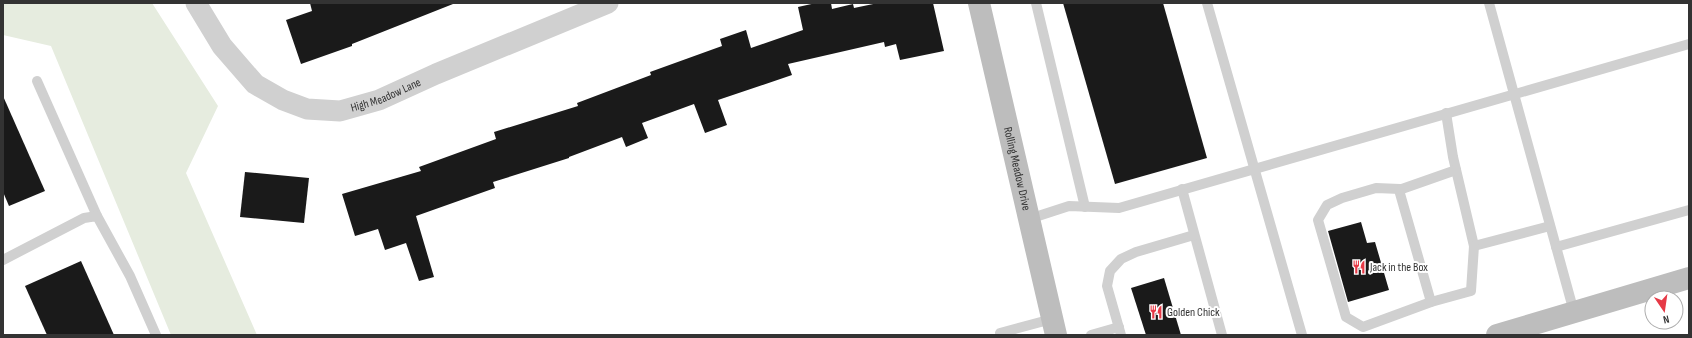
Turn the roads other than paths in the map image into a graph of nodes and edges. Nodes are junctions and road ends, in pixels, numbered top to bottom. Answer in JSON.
{"nodes":[{"id":1,"x":198,"y":3,"type":"edge"},
{"id":2,"x":608,"y":3,"type":"edge"},
{"id":3,"x":979,"y":3,"type":"edge"},
{"id":4,"x":1036,"y":3,"type":"edge"},
{"id":5,"x":1208,"y":3,"type":"edge"},
{"id":6,"x":1489,"y":3,"type":"edge"},
{"id":7,"x":1689,"y":44,"type":"edge"},
{"id":8,"x":37,"y":81,"type":"dead end"},
{"id":9,"x":1514,"y":94,"type":"junction"},
{"id":10,"x":1446,"y":113,"type":"junction"},
{"id":11,"x":1254,"y":168,"type":"junction"},
{"id":12,"x":1456,"y":170,"type":"junction"},
{"id":13,"x":1182,"y":189,"type":"junction"},
{"id":14,"x":1400,"y":189,"type":"junction"},
{"id":15,"x":1085,"y":207,"type":"junction"},
{"id":16,"x":1689,"y":210,"type":"edge"},
{"id":17,"x":97,"y":216,"type":"junction"},
{"id":18,"x":1029,"y":219,"type":"junction"},
{"id":19,"x":1550,"y":226,"type":"junction"},
{"id":20,"x":1194,"y":235,"type":"junction"},
{"id":21,"x":1474,"y":246,"type":"junction"},
{"id":22,"x":1556,"y":247,"type":"junction"},
{"id":23,"x":3,"y":260,"type":"edge"},
{"id":24,"x":1689,"y":278,"type":"edge"},
{"id":25,"x":1431,"y":302,"type":"junction"},
{"id":26,"x":1574,"y":312,"type":"junction"},
{"id":27,"x":1054,"y":327,"type":"edge"},
{"id":28,"x":1120,"y":331,"type":"edge"},
{"id":29,"x":156,"y":335,"type":"edge"},
{"id":30,"x":1000,"y":335,"type":"edge"},
{"id":31,"x":1091,"y":335,"type":"edge"},
{"id":32,"x":1222,"y":335,"type":"edge"},
{"id":33,"x":1302,"y":335,"type":"edge"},
{"id":34,"x":1497,"y":335,"type":"edge"}],
"edges":[{"from":1,"to":2,"type":"street","name":"High Meadow Lane"},
{"from":3,"to":18,"type":"street","name":"Rolling Meadow Drive"},
{"from":4,"to":15,"type":"lane"},
{"from":5,"to":11,"type":"lane"},
{"from":6,"to":9,"type":"lane"},
{"from":7,"to":9,"type":"lane"},
{"from":8,"to":17,"type":"lane"},
{"from":9,"to":10,"type":"lane"},
{"from":9,"to":19,"type":"lane"},
{"from":10,"to":11,"type":"lane"},
{"from":10,"to":12,"type":"lane"},
{"from":11,"to":13,"type":"lane"},
{"from":11,"to":33,"type":"lane"},
{"from":12,"to":14,"type":"lane"},
{"from":12,"to":21,"type":"lane"},
{"from":13,"to":15,"type":"lane"},
{"from":13,"to":20,"type":"lane"},
{"from":14,"to":25,"type":"lane"},
{"from":14,"to":25,"type":"lane"},
{"from":15,"to":18,"type":"lane"},
{"from":16,"to":22,"type":"lane"},
{"from":17,"to":23,"type":"lane"},
{"from":17,"to":29,"type":"lane"},
{"from":18,"to":27,"type":"street","name":"Rolling Meadow Drive"},
{"from":19,"to":21,"type":"lane"},
{"from":19,"to":22,"type":"lane"},
{"from":20,"to":28,"type":"lane"},
{"from":20,"to":32,"type":"lane"},
{"from":21,"to":25,"type":"lane"},
{"from":22,"to":26,"type":"lane"},
{"from":24,"to":26,"type":"street"},
{"from":26,"to":34,"type":"street"},
{"from":27,"to":30,"type":"lane"},
{"from":28,"to":31,"type":"lane"}]}
